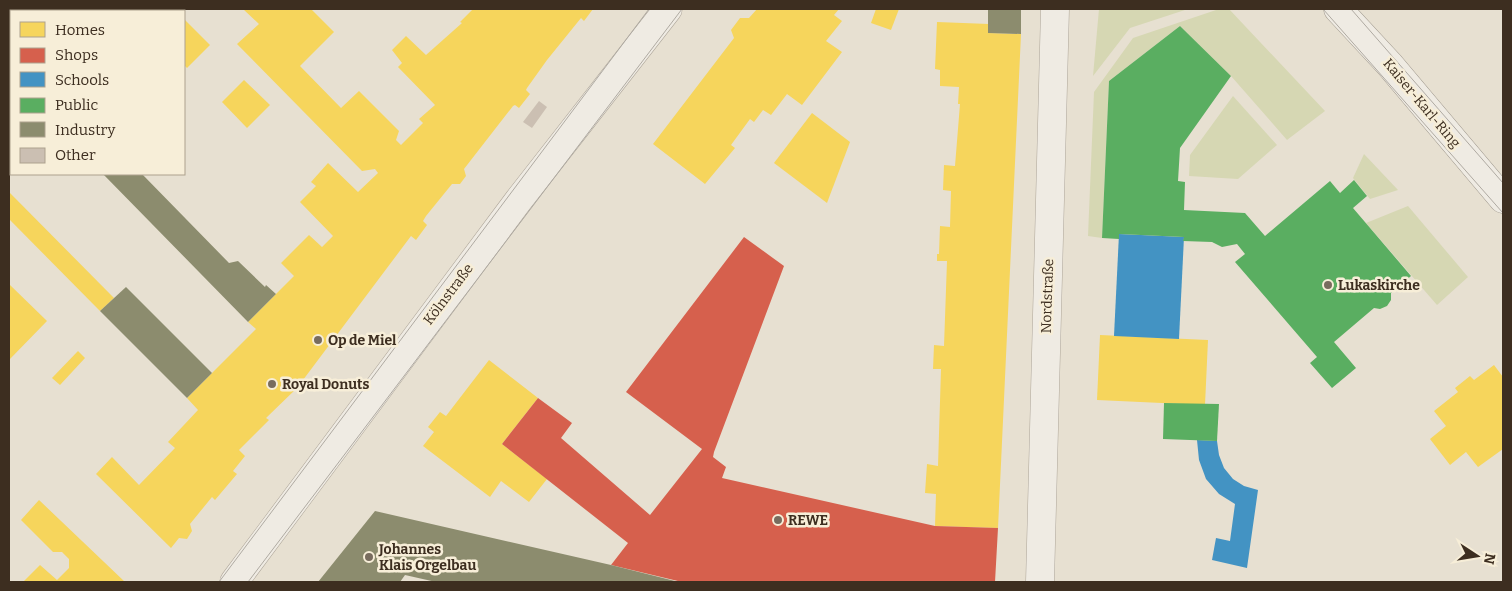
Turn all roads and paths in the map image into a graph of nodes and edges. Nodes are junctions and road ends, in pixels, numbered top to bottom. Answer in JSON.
{"nodes":[{"id":1,"x":668,"y":9,"type":"edge"},
{"id":2,"x":1055,"y":9,"type":"edge"},
{"id":3,"x":1338,"y":9,"type":"edge"},
{"id":4,"x":1503,"y":199,"type":"edge"},
{"id":5,"x":234,"y":582,"type":"edge"},
{"id":6,"x":1040,"y":582,"type":"edge"}],
"edges":[{"from":1,"to":5,"type":"street","name":"Kölnstraße"},
{"from":2,"to":6,"type":"street","name":"Nordstraße"},
{"from":3,"to":4,"type":"street","name":"Kaiser-Karl-Ring"}]}
